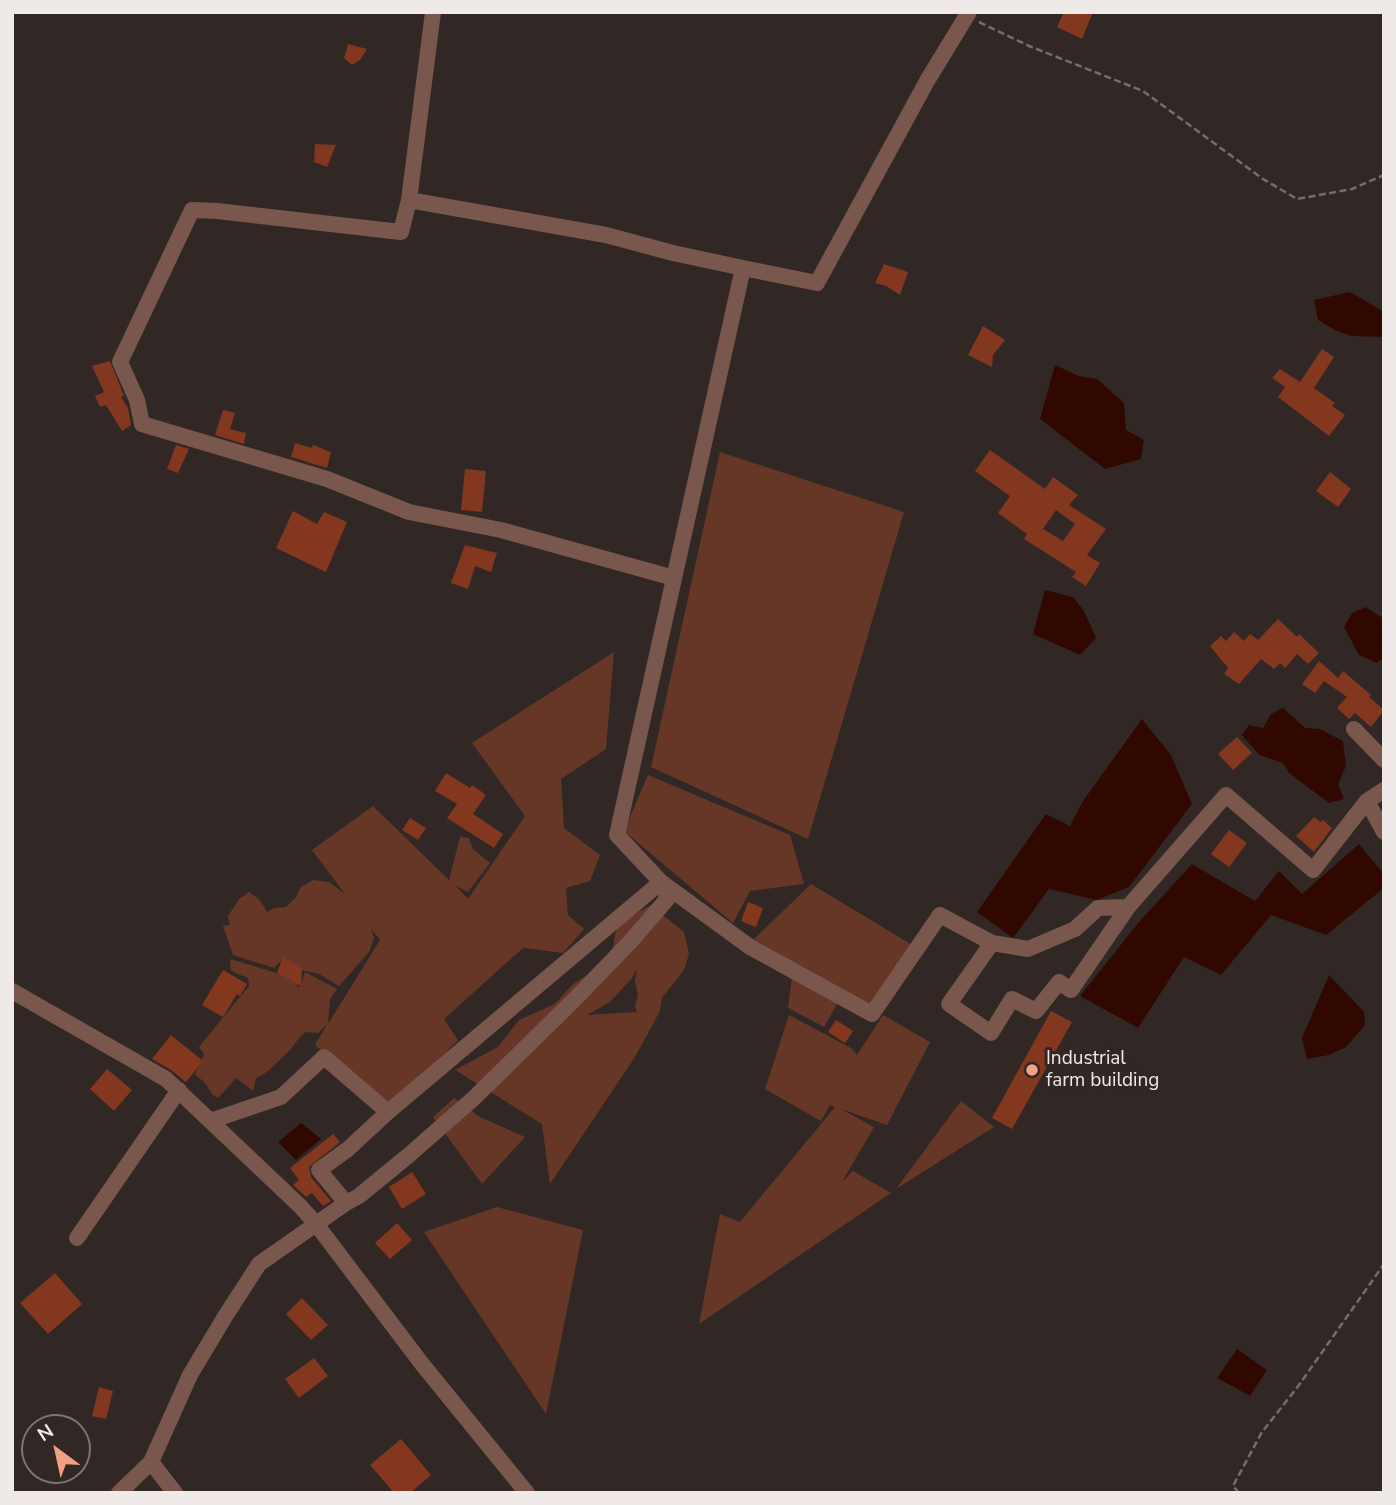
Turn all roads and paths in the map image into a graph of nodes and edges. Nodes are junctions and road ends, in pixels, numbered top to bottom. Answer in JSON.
{"nodes":[{"id":1,"x":433,"y":12,"type":"edge"},
{"id":2,"x":968,"y":14,"type":"edge"},
{"id":3,"x":1384,"y":175,"type":"edge"},
{"id":4,"x":409,"y":201,"type":"junction"},
{"id":5,"x":743,"y":268,"type":"junction"},
{"id":6,"x":674,"y":578,"type":"junction"},
{"id":7,"x":1354,"y":730,"type":"dead end"},
{"id":8,"x":1384,"y":760,"type":"edge"},
{"id":9,"x":1384,"y":790,"type":"edge"},
{"id":10,"x":1367,"y":801,"type":"junction"},
{"id":11,"x":1384,"y":832,"type":"edge"},
{"id":12,"x":661,"y":882,"type":"junction"},
{"id":13,"x":1128,"y":908,"type":"junction"},
{"id":14,"x":992,"y":943,"type":"junction"},
{"id":15,"x":12,"y":991,"type":"edge"},
{"id":16,"x":179,"y":1090,"type":"junction"},
{"id":17,"x":388,"y":1112,"type":"junction"},
{"id":18,"x":210,"y":1121,"type":"junction"},
{"id":19,"x":346,"y":1203,"type":"junction"},
{"id":20,"x":316,"y":1224,"type":"junction"},
{"id":21,"x":77,"y":1238,"type":"dead end"},
{"id":22,"x":1384,"y":1264,"type":"edge"},
{"id":23,"x":151,"y":1462,"type":"junction"},
{"id":24,"x":119,"y":1493,"type":"edge"},
{"id":25,"x":175,"y":1493,"type":"edge"},
{"id":26,"x":527,"y":1493,"type":"edge"},
{"id":27,"x":1239,"y":1493,"type":"edge"}],
"edges":[{"from":1,"to":4,"type":"street"},
{"from":2,"to":3,"type":"path"},
{"from":2,"to":5,"type":"street"},
{"from":4,"to":5,"type":"street"},
{"from":4,"to":6,"type":"street"},
{"from":5,"to":6,"type":"street"},
{"from":6,"to":12,"type":"street"},
{"from":7,"to":8,"type":"street"},
{"from":9,"to":10,"type":"street"},
{"from":10,"to":11,"type":"street"},
{"from":10,"to":13,"type":"street"},
{"from":12,"to":14,"type":"street"},
{"from":12,"to":17,"type":"street"},
{"from":12,"to":19,"type":"street"},
{"from":13,"to":14,"type":"street"},
{"from":13,"to":14,"type":"street"},
{"from":15,"to":16,"type":"street"},
{"from":16,"to":18,"type":"street"},
{"from":16,"to":21,"type":"street"},
{"from":17,"to":18,"type":"street"},
{"from":17,"to":19,"type":"street"},
{"from":18,"to":20,"type":"street"},
{"from":19,"to":20,"type":"street"},
{"from":20,"to":23,"type":"street"},
{"from":20,"to":26,"type":"street"},
{"from":22,"to":27,"type":"path"},
{"from":23,"to":24,"type":"street"},
{"from":23,"to":25,"type":"street"}]}
